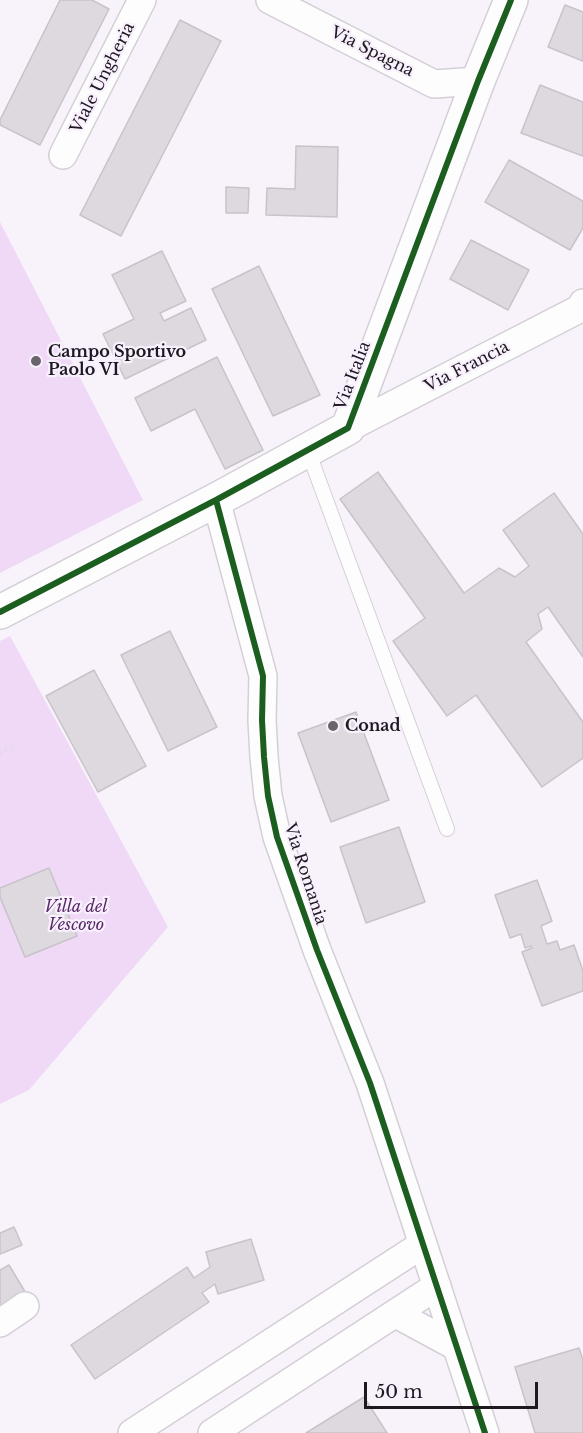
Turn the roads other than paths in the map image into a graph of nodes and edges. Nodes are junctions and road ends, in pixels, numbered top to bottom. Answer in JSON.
{"nodes":[{"id":1,"x":142,"y":0,"type":"edge"},
{"id":2,"x":270,"y":0,"type":"edge"},
{"id":3,"x":511,"y":0,"type":"edge"},
{"id":4,"x":478,"y":81,"type":"junction"},
{"id":5,"x":63,"y":156,"type":"dead end"},
{"id":6,"x":583,"y":308,"type":"edge"},
{"id":7,"x":348,"y":428,"type":"junction"},
{"id":8,"x":308,"y":451,"type":"junction"},
{"id":9,"x":216,"y":500,"type":"junction"},
{"id":10,"x":0,"y":612,"type":"edge"},
{"id":11,"x":447,"y":829,"type":"dead end"},
{"id":12,"x":423,"y":1244,"type":"junction"},
{"id":13,"x":437,"y":1286,"type":"junction"},
{"id":14,"x":26,"y":1306,"type":"dead end"},
{"id":15,"x":396,"y":1314,"type":"junction"},
{"id":16,"x":0,"y":1323,"type":"edge"},
{"id":17,"x":457,"y":1347,"type":"junction"},
{"id":18,"x":132,"y":1433,"type":"edge"},
{"id":19,"x":212,"y":1433,"type":"edge"},
{"id":20,"x":485,"y":1433,"type":"edge"}],
"edges":[{"from":1,"to":5,"type":"street","name":"Viale Ungheria"},
{"from":2,"to":4,"type":"street","name":"Via Spagna"},
{"from":3,"to":4,"type":"street","name":"Via Italia"},
{"from":4,"to":7,"type":"street","name":"Via Italia"},
{"from":6,"to":7,"type":"street","name":"Via Francia"},
{"from":7,"to":8,"type":"street","name":"Via Italia"},
{"from":8,"to":9,"type":"street","name":"Via Italia"},
{"from":8,"to":11,"type":"lane"},
{"from":9,"to":10,"type":"street","name":"Via Italia"},
{"from":9,"to":12,"type":"street","name":"Via Romania"},
{"from":12,"to":13,"type":"street","name":"Via Romania"},
{"from":12,"to":18,"type":"street"},
{"from":13,"to":15,"type":"street"},
{"from":13,"to":17,"type":"street","name":"Via Romania"},
{"from":14,"to":16,"type":"street"},
{"from":15,"to":17,"type":"street"},
{"from":15,"to":19,"type":"street"},
{"from":17,"to":20,"type":"street","name":"Via Romania"}]}
